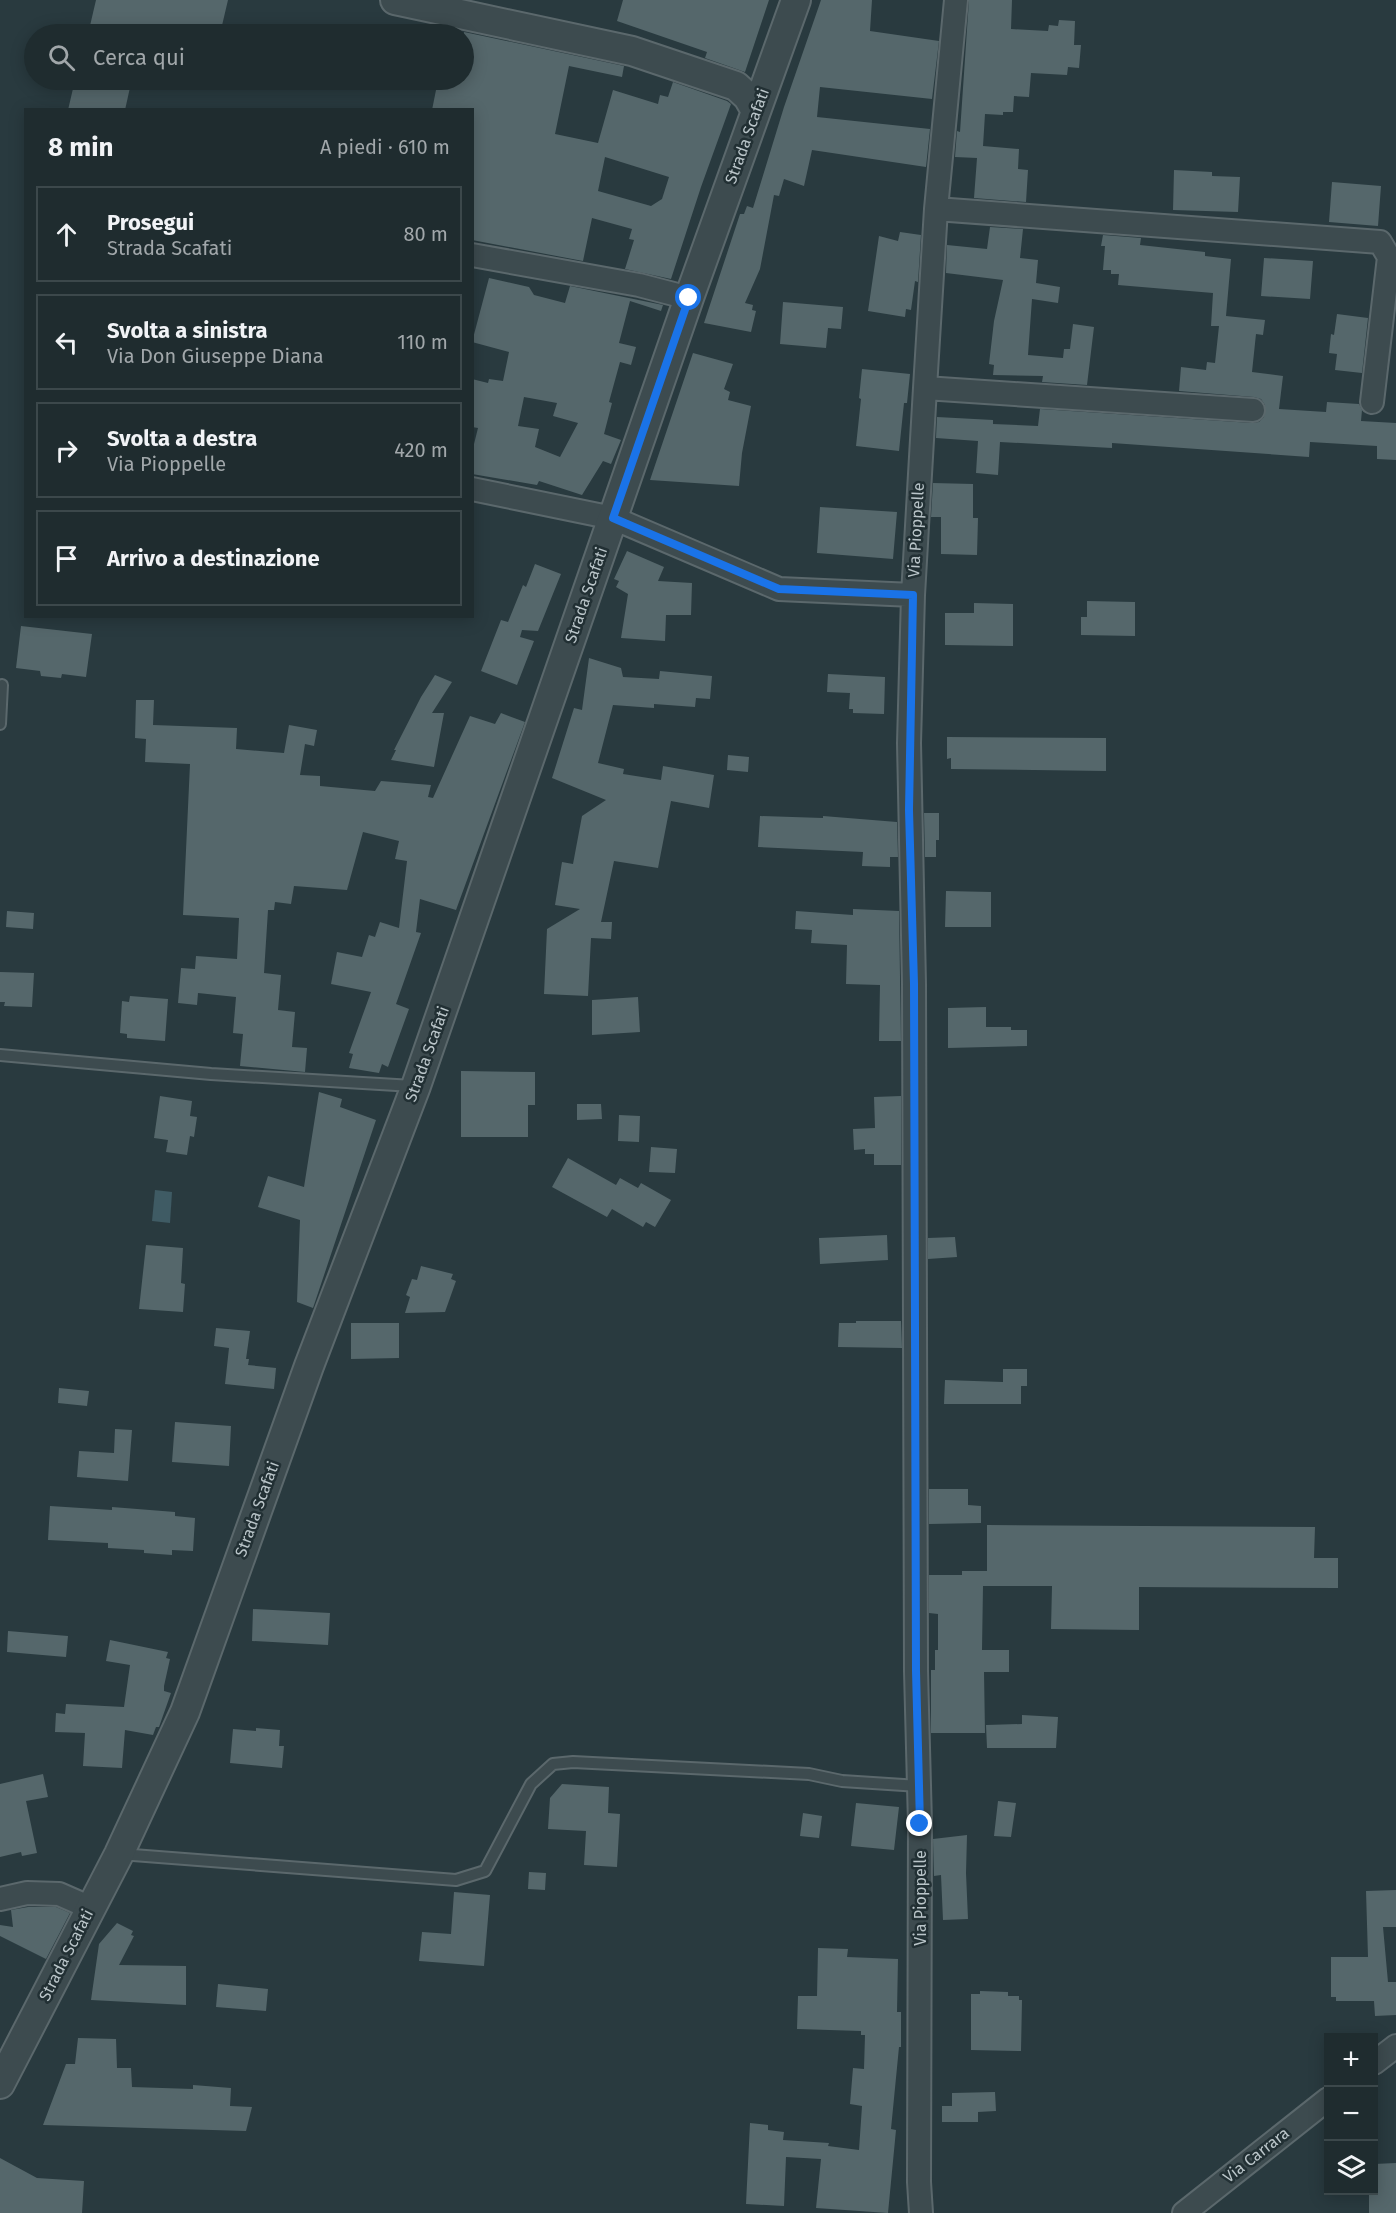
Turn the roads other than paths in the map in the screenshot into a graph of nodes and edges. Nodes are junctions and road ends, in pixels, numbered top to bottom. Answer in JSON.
{"nodes":[{"id":1,"x":395,"y":0,"type":"edge"},
{"id":2,"x":796,"y":0,"type":"edge"},
{"id":3,"x":956,"y":0,"type":"edge"},
{"id":4,"x":756,"y":111,"type":"junction"},
{"id":5,"x":936,"y":209,"type":"junction"},
{"id":6,"x":474,"y":255,"type":"edge"},
{"id":7,"x":689,"y":298,"type":"junction"},
{"id":8,"x":925,"y":388,"type":"junction"},
{"id":9,"x":1372,"y":402,"type":"dead end"},
{"id":10,"x":1254,"y":410,"type":"dead end"},
{"id":11,"x":474,"y":489,"type":"edge"},
{"id":12,"x":613,"y":518,"type":"junction"},
{"id":13,"x":913,"y":595,"type":"junction"},
{"id":14,"x":2,"y":685,"type":"dead end"},
{"id":15,"x":0,"y":724,"type":"edge"},
{"id":16,"x":0,"y":1056,"type":"edge"},
{"id":17,"x":416,"y":1086,"type":"junction"},
{"id":18,"x":920,"y":1786,"type":"junction"},
{"id":19,"x":119,"y":1854,"type":"junction"},
{"id":20,"x":0,"y":1899,"type":"edge"},
{"id":21,"x":91,"y":1908,"type":"junction"},
{"id":22,"x":1396,"y":2046,"type":"edge"},
{"id":23,"x":1378,"y":2061,"type":"edge"},
{"id":24,"x":0,"y":2084,"type":"edge"},
{"id":25,"x":1324,"y":2103,"type":"edge"},
{"id":26,"x":921,"y":2213,"type":"edge"},
{"id":27,"x":1184,"y":2213,"type":"edge"}],
"edges":[{"from":1,"to":4,"type":"street"},
{"from":2,"to":4,"type":"street","name":"Strada Scafati"},
{"from":3,"to":5,"type":"street","name":"Via Pioppelle"},
{"from":4,"to":7,"type":"street","name":"Strada Scafati"},
{"from":5,"to":8,"type":"street","name":"Via Pioppelle"},
{"from":5,"to":9,"type":"street"},
{"from":6,"to":7,"type":"street"},
{"from":7,"to":12,"type":"street","name":"Strada Scafati"},
{"from":8,"to":10,"type":"street"},
{"from":8,"to":13,"type":"street","name":"Via Pioppelle"},
{"from":11,"to":12,"type":"street"},
{"from":12,"to":13,"type":"street"},
{"from":12,"to":17,"type":"street","name":"Strada Scafati"},
{"from":13,"to":18,"type":"street","name":"Via Pioppelle"},
{"from":14,"to":15,"type":"lane"},
{"from":16,"to":17,"type":"lane"},
{"from":17,"to":19,"type":"street","name":"Strada Scafati"},
{"from":18,"to":19,"type":"lane"},
{"from":18,"to":26,"type":"street","name":"Via Pioppelle"},
{"from":19,"to":21,"type":"street","name":"Strada Scafati"},
{"from":20,"to":21,"type":"street"},
{"from":21,"to":24,"type":"street","name":"Strada Scafati"},
{"from":22,"to":23,"type":"street"},
{"from":25,"to":27,"type":"street","name":"Via Carrara"}]}
